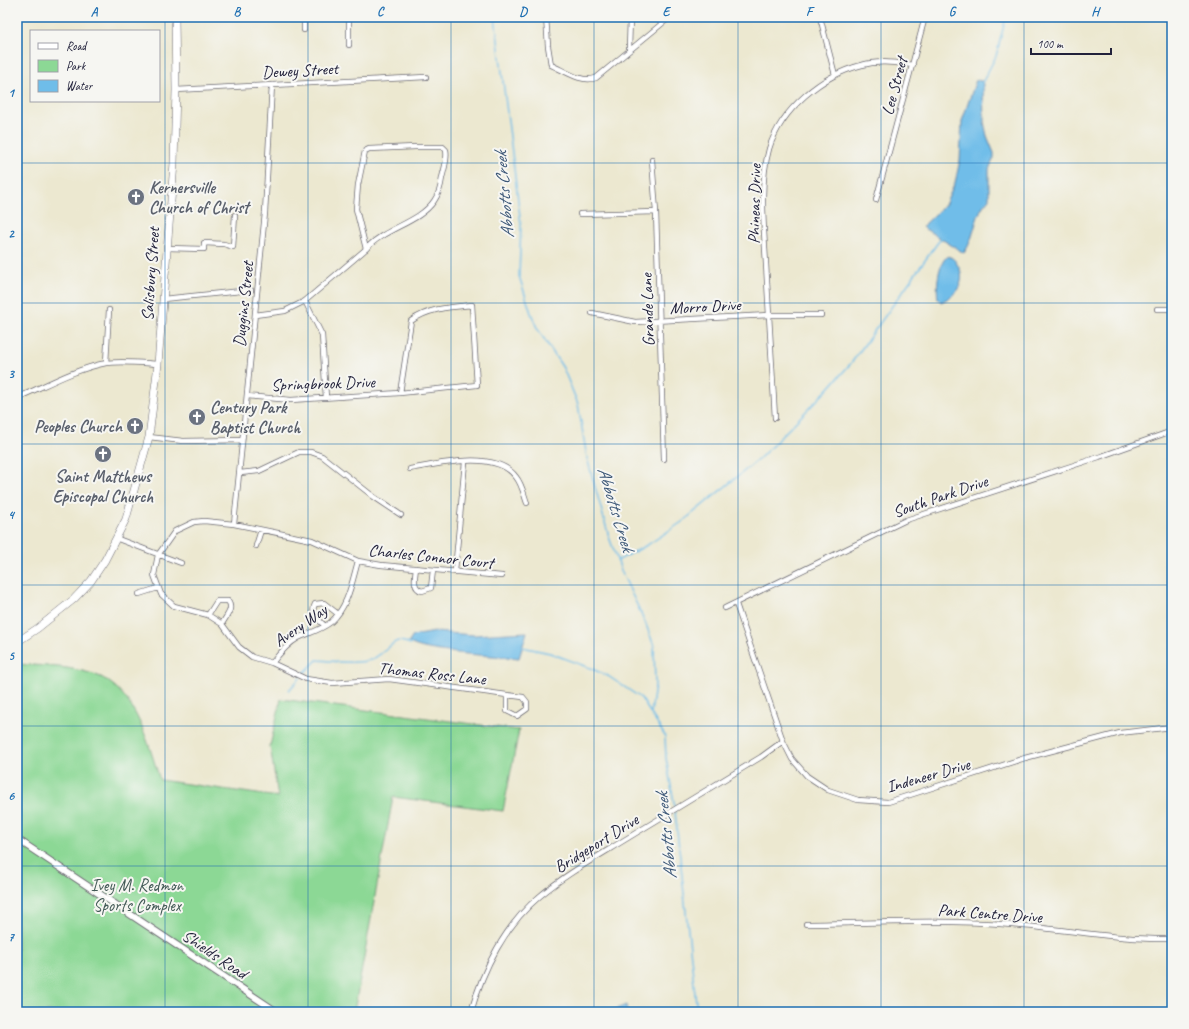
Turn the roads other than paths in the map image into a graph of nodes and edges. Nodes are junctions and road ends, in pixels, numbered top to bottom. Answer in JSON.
{"nodes":[{"id":1,"x":175,"y":17,"type":"edge"},
{"id":2,"x":304,"y":17,"type":"edge"},
{"id":3,"x":349,"y":17,"type":"edge"},
{"id":4,"x":546,"y":17,"type":"edge"},
{"id":5,"x":630,"y":17,"type":"edge"},
{"id":6,"x":670,"y":17,"type":"edge"},
{"id":7,"x":820,"y":17,"type":"edge"},
{"id":8,"x":925,"y":17,"type":"edge"},
{"id":9,"x":304,"y":30,"type":"dead end"},
{"id":10,"x":349,"y":45,"type":"dead end"},
{"id":11,"x":629,"y":49,"type":"junction"},
{"id":12,"x":913,"y":65,"type":"junction"},
{"id":13,"x":835,"y":75,"type":"junction"},
{"id":14,"x":426,"y":77,"type":"dead end"},
{"id":15,"x":272,"y":85,"type":"junction"},
{"id":16,"x":176,"y":90,"type":"junction"},
{"id":17,"x":652,"y":160,"type":"dead end"},
{"id":18,"x":876,"y":200,"type":"dead end"},
{"id":19,"x":656,"y":212,"type":"junction"},
{"id":20,"x":580,"y":214,"type":"dead end"},
{"id":21,"x":235,"y":215,"type":"dead end"},
{"id":22,"x":167,"y":248,"type":"junction"},
{"id":23,"x":366,"y":249,"type":"junction"},
{"id":24,"x":251,"y":290,"type":"dead end"},
{"id":25,"x":163,"y":299,"type":"junction"},
{"id":26,"x":305,"y":301,"type":"junction"},
{"id":27,"x":1157,"y":309,"type":"dead end"},
{"id":28,"x":1172,"y":309,"type":"edge"},
{"id":29,"x":109,"y":310,"type":"dead end"},
{"id":30,"x":592,"y":313,"type":"dead end"},
{"id":31,"x":255,"y":314,"type":"junction"},
{"id":32,"x":821,"y":314,"type":"dead end"},
{"id":33,"x":769,"y":315,"type":"junction"},
{"id":34,"x":661,"y":322,"type":"junction"},
{"id":35,"x":106,"y":364,"type":"junction"},
{"id":36,"x":158,"y":364,"type":"junction"},
{"id":37,"x":400,"y":393,"type":"junction"},
{"id":38,"x":247,"y":396,"type":"junction"},
{"id":39,"x":17,"y":398,"type":"edge"},
{"id":40,"x":326,"y":398,"type":"junction"},
{"id":41,"x":775,"y":418,"type":"dead end"},
{"id":42,"x":1172,"y":430,"type":"edge"},
{"id":43,"x":149,"y":437,"type":"junction"},
{"id":44,"x":242,"y":440,"type":"junction"},
{"id":45,"x":664,"y":459,"type":"dead end"},
{"id":46,"x":464,"y":462,"type":"junction"},
{"id":47,"x":410,"y":469,"type":"dead end"},
{"id":48,"x":240,"y":473,"type":"junction"},
{"id":49,"x":527,"y":503,"type":"dead end"},
{"id":50,"x":401,"y":515,"type":"dead end"},
{"id":51,"x":234,"y":524,"type":"junction"},
{"id":52,"x":260,"y":530,"type":"junction"},
{"id":53,"x":118,"y":538,"type":"junction"},
{"id":54,"x":256,"y":546,"type":"dead end"},
{"id":55,"x":158,"y":555,"type":"junction"},
{"id":56,"x":358,"y":561,"type":"junction"},
{"id":57,"x":181,"y":563,"type":"dead end"},
{"id":58,"x":416,"y":568,"type":"junction"},
{"id":59,"x":433,"y":570,"type":"junction"},
{"id":60,"x":455,"y":571,"type":"junction"},
{"id":61,"x":502,"y":576,"type":"dead end"},
{"id":62,"x":158,"y":588,"type":"junction"},
{"id":63,"x":140,"y":594,"type":"dead end"},
{"id":64,"x":736,"y":604,"type":"junction"},
{"id":65,"x":725,"y":608,"type":"dead end"},
{"id":66,"x":338,"y":614,"type":"junction"},
{"id":67,"x":208,"y":615,"type":"junction"},
{"id":68,"x":222,"y":624,"type":"junction"},
{"id":69,"x":325,"y":626,"type":"junction"},
{"id":70,"x":17,"y":642,"type":"edge"},
{"id":71,"x":272,"y":663,"type":"junction"},
{"id":72,"x":507,"y":695,"type":"junction"},
{"id":73,"x":1172,"y":727,"type":"edge"},
{"id":74,"x":783,"y":741,"type":"junction"},
{"id":75,"x":17,"y":840,"type":"edge"},
{"id":76,"x":806,"y":924,"type":"dead end"},
{"id":77,"x":1172,"y":939,"type":"edge"},
{"id":78,"x":277,"y":1012,"type":"edge"},
{"id":79,"x":471,"y":1012,"type":"edge"}],
"edges":[{"from":1,"to":16,"type":"main road","name":"Salisbury Street"},
{"from":2,"to":9,"type":"street"},
{"from":3,"to":10,"type":"street"},
{"from":4,"to":11,"type":"street"},
{"from":5,"to":11,"type":"street"},
{"from":6,"to":11,"type":"street"},
{"from":7,"to":13,"type":"street"},
{"from":8,"to":12,"type":"street","name":"Lee Street"},
{"from":12,"to":13,"type":"street","name":"Phineas Drive"},
{"from":12,"to":18,"type":"street","name":"Lee Street"},
{"from":13,"to":33,"type":"street","name":"Phineas Drive"},
{"from":14,"to":15,"type":"street","name":"Dewey Street"},
{"from":15,"to":16,"type":"street","name":"Dewey Street"},
{"from":15,"to":31,"type":"street","name":"Duggins Street"},
{"from":16,"to":22,"type":"main road","name":"Salisbury Street"},
{"from":17,"to":19,"type":"street","name":"Grande Lane"},
{"from":19,"to":20,"type":"street"},
{"from":19,"to":34,"type":"street","name":"Grande Lane"},
{"from":21,"to":22,"type":"street"},
{"from":22,"to":25,"type":"main road","name":"Salisbury Street"},
{"from":23,"to":23,"type":"street"},
{"from":23,"to":26,"type":"street"},
{"from":24,"to":25,"type":"street"},
{"from":25,"to":36,"type":"main road","name":"Salisbury Street"},
{"from":26,"to":31,"type":"street"},
{"from":26,"to":40,"type":"street"},
{"from":27,"to":28,"type":"street"},
{"from":29,"to":35,"type":"street"},
{"from":30,"to":34,"type":"street","name":"Morro Drive"},
{"from":31,"to":38,"type":"street","name":"Duggins Street"},
{"from":32,"to":33,"type":"street","name":"Morro Drive"},
{"from":33,"to":34,"type":"street","name":"Morro Drive"},
{"from":33,"to":41,"type":"street","name":"Phineas Drive"},
{"from":34,"to":45,"type":"street","name":"Grande Lane"},
{"from":35,"to":36,"type":"street"},
{"from":35,"to":39,"type":"street"},
{"from":36,"to":43,"type":"main road","name":"Salisbury Street"},
{"from":37,"to":37,"type":"street","name":"Springbrook Drive"},
{"from":37,"to":40,"type":"street","name":"Springbrook Drive"},
{"from":38,"to":40,"type":"street","name":"Springbrook Drive"},
{"from":38,"to":44,"type":"street","name":"Duggins Street"},
{"from":42,"to":64,"type":"street","name":"South Park Drive"},
{"from":43,"to":44,"type":"street"},
{"from":43,"to":53,"type":"main road","name":"Salisbury Street"},
{"from":44,"to":48,"type":"street","name":"Duggins Street"},
{"from":46,"to":47,"type":"street"},
{"from":46,"to":49,"type":"street"},
{"from":46,"to":60,"type":"street"},
{"from":48,"to":50,"type":"street"},
{"from":48,"to":51,"type":"street","name":"Duggins Street"},
{"from":51,"to":52,"type":"street","name":"Charles Connor Court"},
{"from":51,"to":55,"type":"street","name":"Charles Connor Court"},
{"from":52,"to":54,"type":"street"},
{"from":52,"to":56,"type":"street","name":"Charles Connor Court"},
{"from":53,"to":55,"type":"street"},
{"from":53,"to":70,"type":"main road","name":"Salisbury Street"},
{"from":55,"to":57,"type":"street"},
{"from":55,"to":62,"type":"street"},
{"from":56,"to":58,"type":"street","name":"Charles Connor Court"},
{"from":56,"to":66,"type":"street","name":"Avery Way"},
{"from":58,"to":59,"type":"street","name":"Charles Connor Court"},
{"from":58,"to":59,"type":"street"},
{"from":59,"to":60,"type":"street","name":"Charles Connor Court"},
{"from":60,"to":61,"type":"street","name":"Charles Connor Court"},
{"from":62,"to":63,"type":"street"},
{"from":62,"to":67,"type":"street","name":"Thomas Ross Lane"},
{"from":64,"to":65,"type":"street","name":"South Park Drive"},
{"from":64,"to":74,"type":"street","name":"Indeneer Drive"},
{"from":66,"to":69,"type":"street","name":"Avery Way"},
{"from":66,"to":69,"type":"street"},
{"from":67,"to":68,"type":"street","name":"Thomas Ross Lane"},
{"from":67,"to":68,"type":"street"},
{"from":68,"to":71,"type":"street","name":"Thomas Ross Lane"},
{"from":69,"to":71,"type":"street","name":"Avery Way"},
{"from":71,"to":72,"type":"street","name":"Thomas Ross Lane"},
{"from":72,"to":72,"type":"street","name":"Thomas Ross Lane"},
{"from":73,"to":74,"type":"street","name":"Indeneer Drive"},
{"from":74,"to":79,"type":"street","name":"Bridgeport Drive"},
{"from":75,"to":78,"type":"street","name":"Shields Road"},
{"from":76,"to":77,"type":"street","name":"Park Centre Drive"}]}
